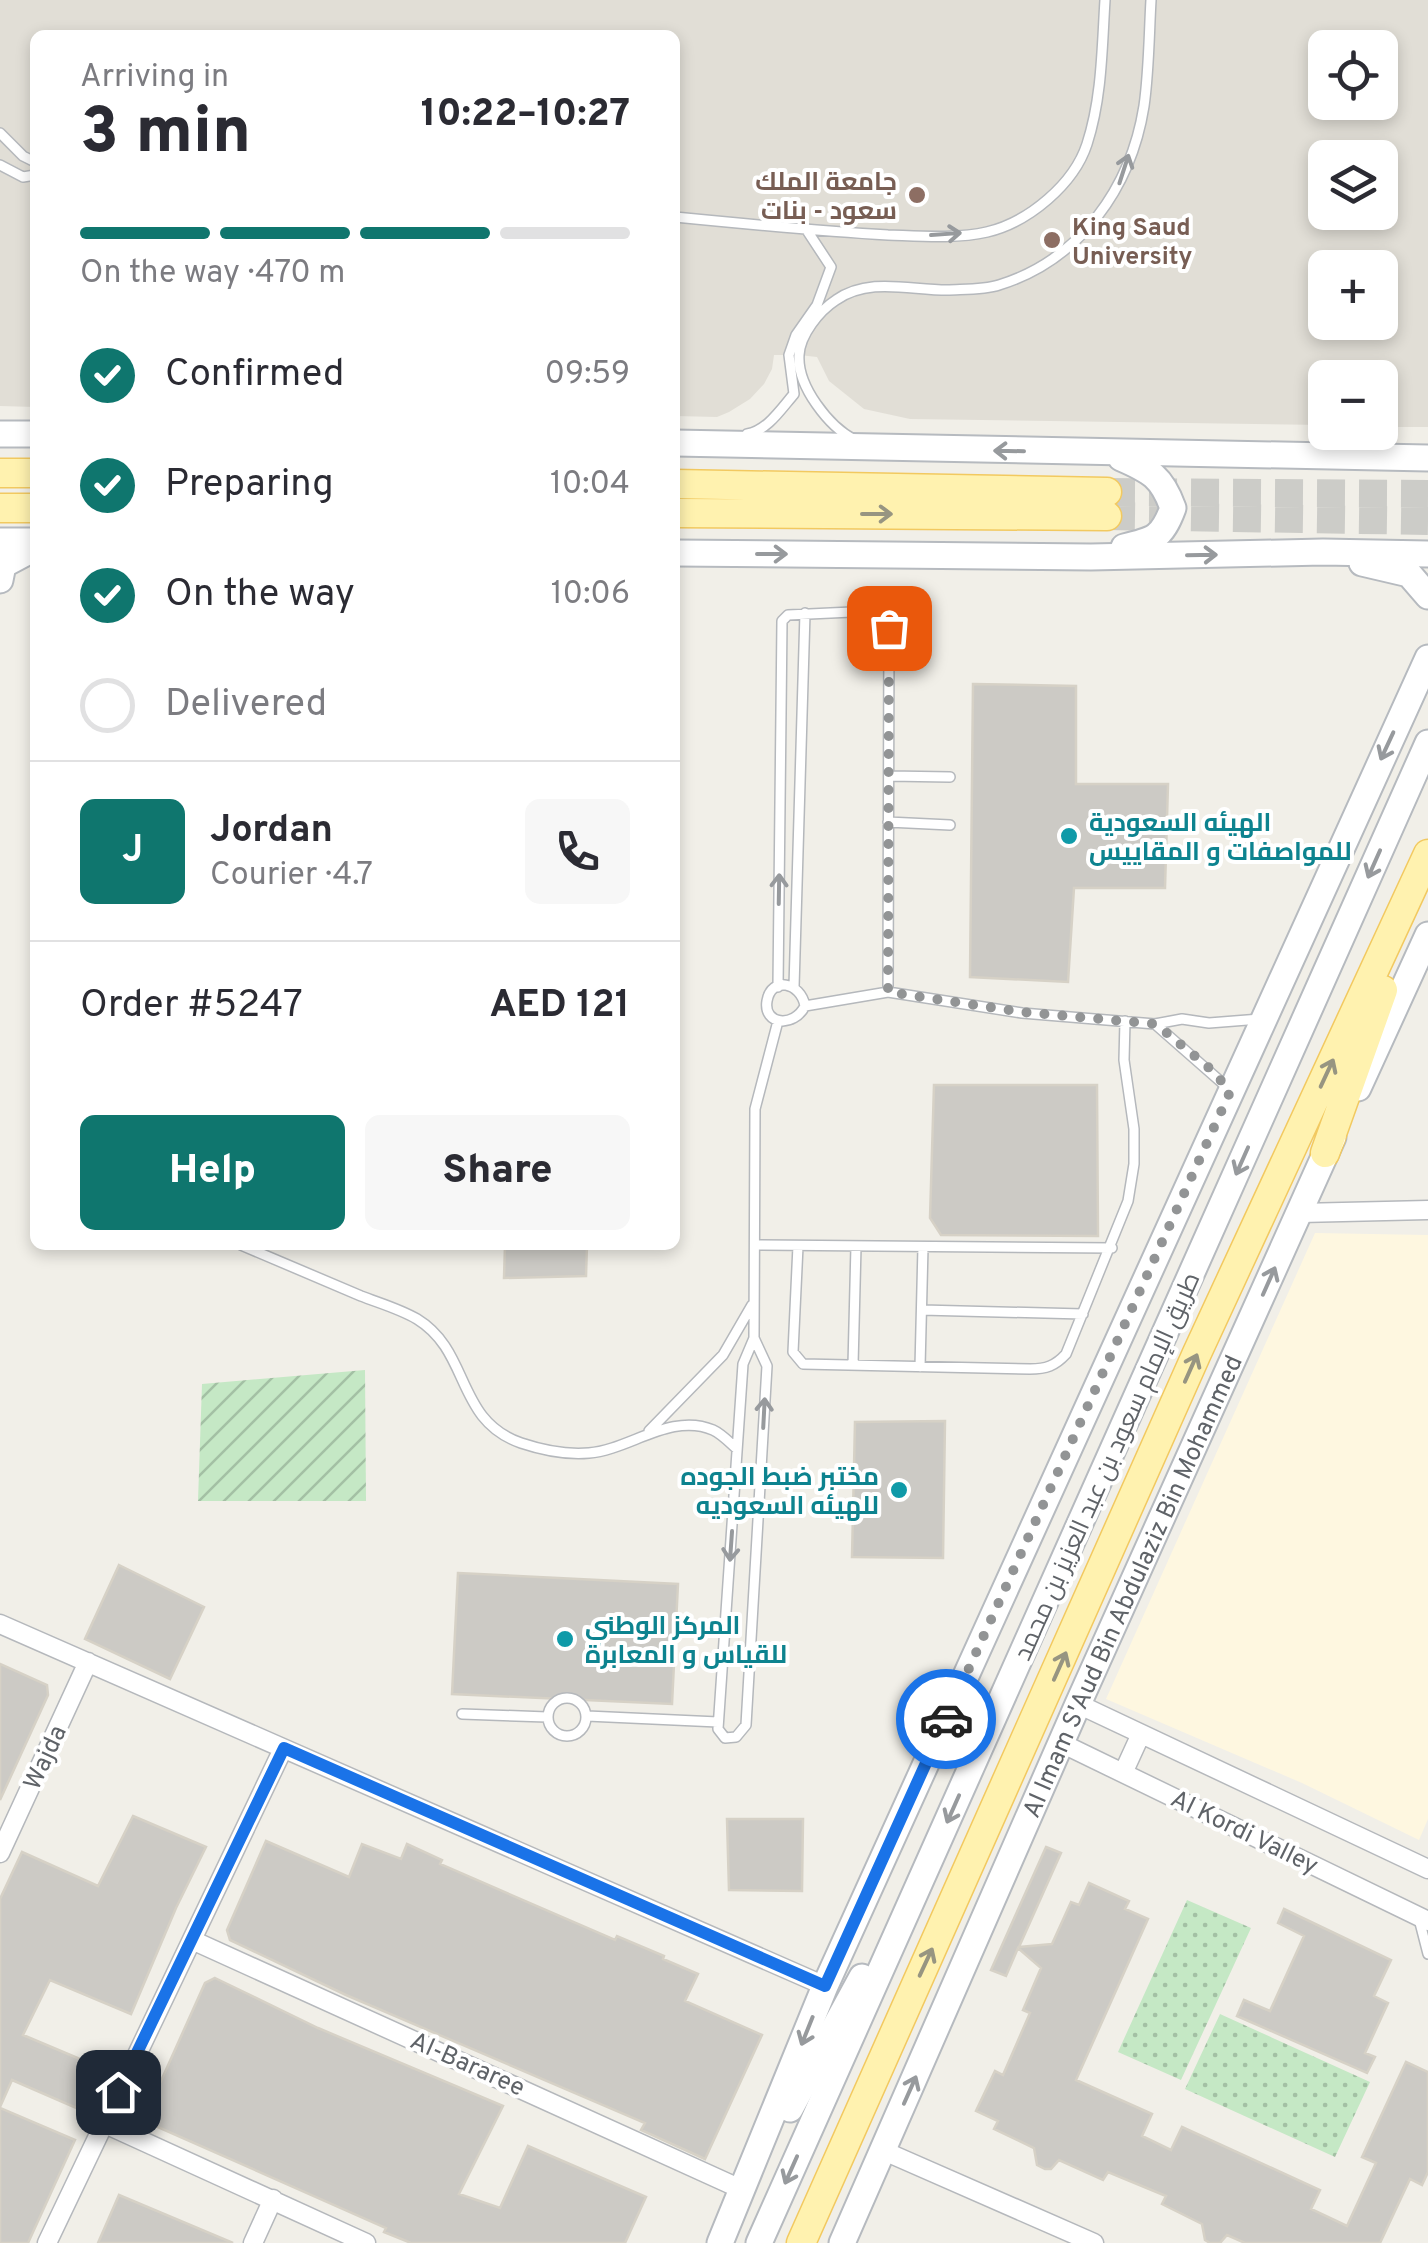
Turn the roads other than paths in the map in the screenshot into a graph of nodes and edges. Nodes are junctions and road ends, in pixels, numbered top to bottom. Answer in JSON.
{"nodes":[{"id":1,"x":1106,"y":0,"type":"edge"},
{"id":2,"x":1151,"y":0,"type":"edge"},
{"id":3,"x":0,"y":134,"type":"edge"},
{"id":4,"x":30,"y":160,"type":"edge"},
{"id":5,"x":0,"y":165,"type":"edge"},
{"id":6,"x":12,"y":172,"type":"junction"},
{"id":7,"x":30,"y":176,"type":"edge"},
{"id":8,"x":0,"y":180,"type":"edge"},
{"id":9,"x":680,"y":218,"type":"edge"},
{"id":10,"x":808,"y":232,"type":"junction"},
{"id":11,"x":0,"y":434,"type":"edge"},
{"id":12,"x":30,"y":434,"type":"edge"},
{"id":13,"x":680,"y":443,"type":"edge"},
{"id":14,"x":705,"y":443,"type":"junction"},
{"id":15,"x":882,"y":448,"type":"junction"},
{"id":16,"x":1107,"y":453,"type":"junction"},
{"id":17,"x":1428,"y":458,"type":"edge"},
{"id":18,"x":0,"y":472,"type":"edge"},
{"id":19,"x":30,"y":473,"type":"edge"},
{"id":20,"x":680,"y":484,"type":"edge"},
{"id":21,"x":0,"y":508,"type":"edge"},
{"id":22,"x":30,"y":508,"type":"edge"},
{"id":23,"x":680,"y":513,"type":"edge"},
{"id":24,"x":0,"y":541,"type":"edge"},
{"id":25,"x":30,"y":544,"type":"edge"},
{"id":26,"x":30,"y":547,"type":"edge"},
{"id":27,"x":1323,"y":552,"type":"junction"},
{"id":28,"x":680,"y":553,"type":"edge"},
{"id":29,"x":1428,"y":554,"type":"edge"},
{"id":30,"x":1091,"y":556,"type":"junction"},
{"id":31,"x":0,"y":580,"type":"edge"},
{"id":32,"x":1428,"y":596,"type":"edge"},
{"id":33,"x":806,"y":614,"type":"junction"},
{"id":34,"x":1428,"y":658,"type":"edge"},
{"id":35,"x":1428,"y":732,"type":"edge"},
{"id":36,"x":1428,"y":743,"type":"edge"},
{"id":37,"x":888,"y":776,"type":"junction"},
{"id":38,"x":950,"y":777,"type":"dead end"},
{"id":39,"x":888,"y":822,"type":"junction"},
{"id":40,"x":950,"y":825,"type":"dead end"},
{"id":41,"x":1428,"y":855,"type":"edge"},
{"id":42,"x":1334,"y":860,"type":"junction"},
{"id":43,"x":1428,"y":935,"type":"edge"},
{"id":44,"x":794,"y":986,"type":"junction"},
{"id":45,"x":778,"y":987,"type":"junction"},
{"id":46,"x":888,"y":992,"type":"junction"},
{"id":47,"x":805,"y":1006,"type":"junction"},
{"id":48,"x":1262,"y":1019,"type":"junction"},
{"id":49,"x":778,"y":1021,"type":"junction"},
{"id":50,"x":1126,"y":1021,"type":"junction"},
{"id":51,"x":1156,"y":1024,"type":"junction"},
{"id":52,"x":1230,"y":1092,"type":"junction"},
{"id":53,"x":1324,"y":1153,"type":"junction"},
{"id":54,"x":1428,"y":1210,"type":"edge"},
{"id":55,"x":1300,"y":1213,"type":"junction"},
{"id":56,"x":755,"y":1246,"type":"junction"},
{"id":57,"x":798,"y":1246,"type":"junction"},
{"id":58,"x":856,"y":1246,"type":"junction"},
{"id":59,"x":923,"y":1246,"type":"junction"},
{"id":60,"x":1112,"y":1248,"type":"junction"},
{"id":61,"x":253,"y":1250,"type":"edge"},
{"id":62,"x":754,"y":1301,"type":"junction"},
{"id":63,"x":922,"y":1310,"type":"junction"},
{"id":64,"x":1082,"y":1314,"type":"junction"},
{"id":65,"x":754,"y":1338,"type":"junction"},
{"id":66,"x":853,"y":1365,"type":"junction"},
{"id":67,"x":920,"y":1367,"type":"junction"},
{"id":68,"x":647,"y":1433,"type":"junction"},
{"id":69,"x":737,"y":1449,"type":"junction"},
{"id":70,"x":0,"y":1624,"type":"edge"},
{"id":71,"x":88,"y":1662,"type":"junction"},
{"id":72,"x":1078,"y":1704,"type":"junction"},
{"id":73,"x":462,"y":1714,"type":"dead end"},
{"id":74,"x":586,"y":1716,"type":"junction"},
{"id":75,"x":548,"y":1717,"type":"junction"},
{"id":76,"x":718,"y":1722,"type":"junction"},
{"id":77,"x":1140,"y":1736,"type":"junction"},
{"id":78,"x":1061,"y":1743,"type":"junction"},
{"id":79,"x":284,"y":1748,"type":"junction"},
{"id":80,"x":1124,"y":1771,"type":"junction"},
{"id":81,"x":0,"y":1853,"type":"edge"},
{"id":82,"x":1428,"y":1869,"type":"edge"},
{"id":83,"x":926,"y":1870,"type":"junction"},
{"id":84,"x":1423,"y":1919,"type":"edge"},
{"id":85,"x":192,"y":1940,"type":"junction"},
{"id":86,"x":1428,"y":1954,"type":"edge"},
{"id":87,"x":825,"y":1986,"type":"junction"},
{"id":88,"x":104,"y":2123,"type":"junction"},
{"id":89,"x":884,"y":2151,"type":"junction"},
{"id":90,"x":743,"y":2190,"type":"junction"},
{"id":91,"x":273,"y":2200,"type":"junction"},
{"id":92,"x":48,"y":2243,"type":"edge"},
{"id":93,"x":253,"y":2243,"type":"edge"},
{"id":94,"x":366,"y":2243,"type":"edge"},
{"id":95,"x":720,"y":2243,"type":"edge"},
{"id":96,"x":759,"y":2243,"type":"edge"},
{"id":97,"x":801,"y":2243,"type":"edge"},
{"id":98,"x":842,"y":2243,"type":"edge"},
{"id":99,"x":1094,"y":2243,"type":"edge"}],
"edges":[{"from":10,"to":1,"type":"lane","one_way":true},
{"from":15,"to":2,"type":"lane","one_way":true},
{"from":3,"to":4,"type":"lane"},
{"from":5,"to":6,"type":"lane"},
{"from":6,"to":7,"type":"lane"},
{"from":6,"to":8,"type":"lane"},
{"from":9,"to":10,"type":"lane"},
{"from":10,"to":14,"type":"lane"},
{"from":11,"to":12,"type":"main road"},
{"from":13,"to":14,"type":"main road"},
{"from":14,"to":15,"type":"main road"},
{"from":16,"to":15,"type":"main road","one_way":true},
{"from":16,"to":17,"type":"main road"},
{"from":16,"to":30,"type":"main road"},
{"from":18,"to":19,"type":"main road"},
{"from":23,"to":20,"type":"main road","one_way":true},
{"from":21,"to":22,"type":"main road"},
{"from":24,"to":25,"type":"main road"},
{"from":26,"to":31,"type":"main road"},
{"from":27,"to":29,"type":"main road"},
{"from":30,"to":27,"type":"main road","one_way":true},
{"from":27,"to":32,"type":"main road"},
{"from":28,"to":30,"type":"main road","one_way":true},
{"from":33,"to":37,"type":"lane"},
{"from":33,"to":44,"type":"lane"},
{"from":45,"to":33,"type":"lane","one_way":true},
{"from":34,"to":42,"type":"main road","one_way":true},
{"from":35,"to":42,"type":"main road"},
{"from":36,"to":83,"type":"main road","name":"طريق الإمام سعود بن عبد العزيز بن محمد","one_way":true},
{"from":37,"to":38,"type":"lane"},
{"from":37,"to":39,"type":"lane"},
{"from":39,"to":40,"type":"lane"},
{"from":39,"to":46,"type":"lane"},
{"from":41,"to":53,"type":"main road"},
{"from":97,"to":41,"type":"main road","name":"طريق الإمام سعود بن عبد العزيز بن محمد","one_way":true},
{"from":42,"to":48,"type":"main road"},
{"from":43,"to":53,"type":"main road","name":"Al Imam S'Aud Bin Abdulaziz Bin Mohammed"},
{"from":44,"to":45,"type":"lane"},
{"from":44,"to":47,"type":"lane"},
{"from":45,"to":49,"type":"lane"},
{"from":46,"to":47,"type":"lane"},
{"from":46,"to":50,"type":"lane"},
{"from":47,"to":49,"type":"lane"},
{"from":48,"to":51,"type":"lane"},
{"from":48,"to":52,"type":"main road"},
{"from":49,"to":56,"type":"lane"},
{"from":50,"to":51,"type":"lane"},
{"from":50,"to":60,"type":"lane"},
{"from":51,"to":52,"type":"lane"},
{"from":52,"to":87,"type":"main road"},
{"from":53,"to":55,"type":"main road","name":"Al Imam S'Aud Bin Abdulaziz Bin Mohammed"},
{"from":54,"to":55,"type":"street"},
{"from":72,"to":55,"type":"main road","name":"Al Imam S'Aud Bin Abdulaziz Bin Mohammed","one_way":true},
{"from":56,"to":57,"type":"lane"},
{"from":56,"to":62,"type":"lane"},
{"from":57,"to":58,"type":"lane"},
{"from":57,"to":66,"type":"lane"},
{"from":58,"to":59,"type":"lane"},
{"from":58,"to":66,"type":"lane"},
{"from":59,"to":60,"type":"lane"},
{"from":59,"to":63,"type":"lane"},
{"from":60,"to":64,"type":"lane"},
{"from":61,"to":68,"type":"lane"},
{"from":62,"to":65,"type":"lane"},
{"from":62,"to":68,"type":"lane"},
{"from":63,"to":64,"type":"lane"},
{"from":63,"to":67,"type":"lane"},
{"from":64,"to":67,"type":"lane"},
{"from":65,"to":69,"type":"lane"},
{"from":76,"to":65,"type":"lane","one_way":true},
{"from":66,"to":67,"type":"lane"},
{"from":68,"to":69,"type":"lane"},
{"from":69,"to":76,"type":"lane","one_way":true},
{"from":70,"to":71,"type":"street"},
{"from":71,"to":79,"type":"street"},
{"from":71,"to":81,"type":"street","name":"Wajda"},
{"from":72,"to":77,"type":"street","name":"Al Kordi Valley"},
{"from":72,"to":78,"type":"main road","name":"Al Imam S'Aud Bin Abdulaziz Bin Mohammed"},
{"from":73,"to":75,"type":"lane"},
{"from":74,"to":75,"type":"lane"},
{"from":74,"to":75,"type":"lane"},
{"from":74,"to":76,"type":"lane"},
{"from":77,"to":80,"type":"street"},
{"from":77,"to":82,"type":"street","name":"Al Kordi Valley"},
{"from":78,"to":80,"type":"street","name":"Al Kordi Valley"},
{"from":89,"to":78,"type":"main road","name":"Al Imam S'Aud Bin Abdulaziz Bin Mohammed","one_way":true},
{"from":79,"to":85,"type":"street"},
{"from":79,"to":87,"type":"street"},
{"from":80,"to":84,"type":"street","name":"Al Kordi Valley"},
{"from":83,"to":90,"type":"main road"},
{"from":83,"to":96,"type":"main road","name":"طريق الإمام سعود بن عبد العزيز بن محمد","one_way":true},
{"from":84,"to":86,"type":"lane"},
{"from":85,"to":88,"type":"street"},
{"from":85,"to":90,"type":"street","name":"Al-Bararee"},
{"from":87,"to":90,"type":"main road","one_way":true},
{"from":88,"to":91,"type":"street"},
{"from":88,"to":92,"type":"street"},
{"from":89,"to":98,"type":"main road","name":"Al Imam S'Aud Bin Abdulaziz Bin Mohammed"},
{"from":89,"to":99,"type":"street"},
{"from":90,"to":95,"type":"main road"},
{"from":91,"to":93,"type":"street"},
{"from":91,"to":94,"type":"street"}]}
